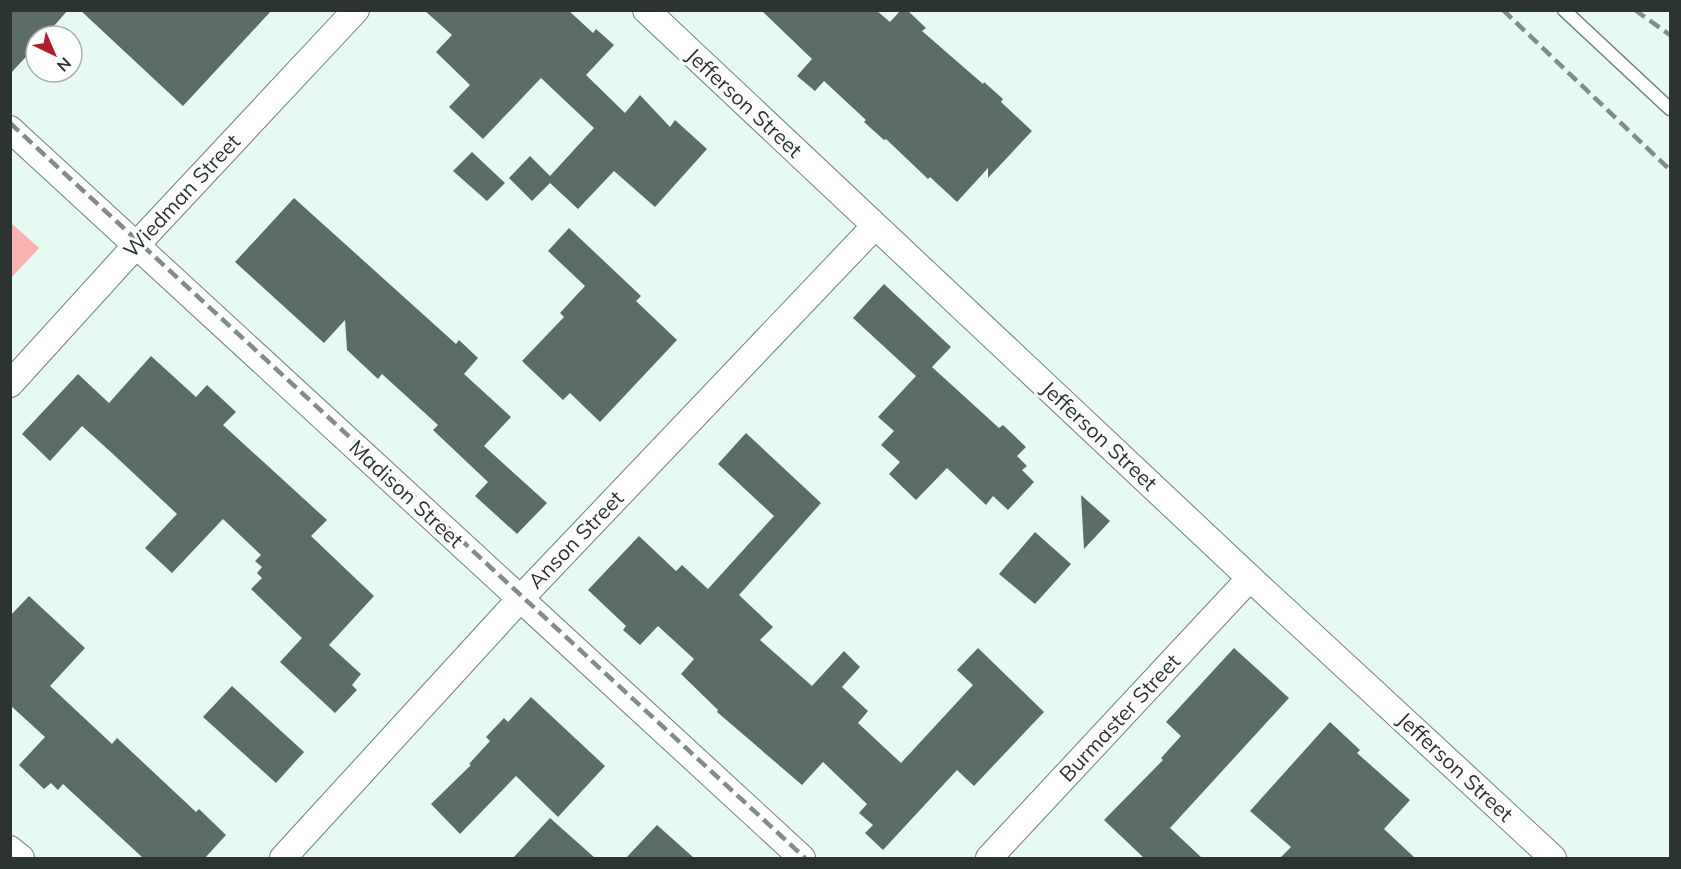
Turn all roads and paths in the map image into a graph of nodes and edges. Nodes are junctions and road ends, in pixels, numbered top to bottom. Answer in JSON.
{"nodes":[{"id":1,"x":356,"y":10,"type":"edge"},
{"id":2,"x":646,"y":10,"type":"edge"},
{"id":3,"x":1564,"y":10,"type":"edge"},
{"id":4,"x":1671,"y":109,"type":"edge"},
{"id":5,"x":10,"y":129,"type":"edge"},
{"id":6,"x":874,"y":226,"type":"junction"},
{"id":7,"x":136,"y":245,"type":"junction"},
{"id":8,"x":10,"y":384,"type":"edge"},
{"id":9,"x":1250,"y":578,"type":"junction"},
{"id":10,"x":520,"y":599,"type":"junction"},
{"id":11,"x":10,"y":849,"type":"edge"},
{"id":12,"x":21,"y":858,"type":"edge"},
{"id":13,"x":283,"y":858,"type":"edge"},
{"id":14,"x":802,"y":858,"type":"edge"},
{"id":15,"x":989,"y":858,"type":"edge"},
{"id":16,"x":1554,"y":858,"type":"edge"}],
"edges":[{"from":1,"to":7,"type":"street","name":"Wiedman Street"},
{"from":2,"to":6,"type":"street","name":"Jefferson Street"},
{"from":3,"to":4,"type":"lane"},
{"from":5,"to":7,"type":"street","name":"Madison Street"},
{"from":6,"to":9,"type":"street","name":"Jefferson Street"},
{"from":6,"to":10,"type":"street","name":"Anson Street"},
{"from":7,"to":8,"type":"street","name":"Wiedman Street"},
{"from":7,"to":10,"type":"street","name":"Madison Street"},
{"from":9,"to":15,"type":"street","name":"Burmaster Street"},
{"from":9,"to":16,"type":"street","name":"Jefferson Street"},
{"from":10,"to":13,"type":"street","name":"Anson Street"},
{"from":10,"to":14,"type":"street","name":"Madison Street"},
{"from":11,"to":12,"type":"street"}]}
